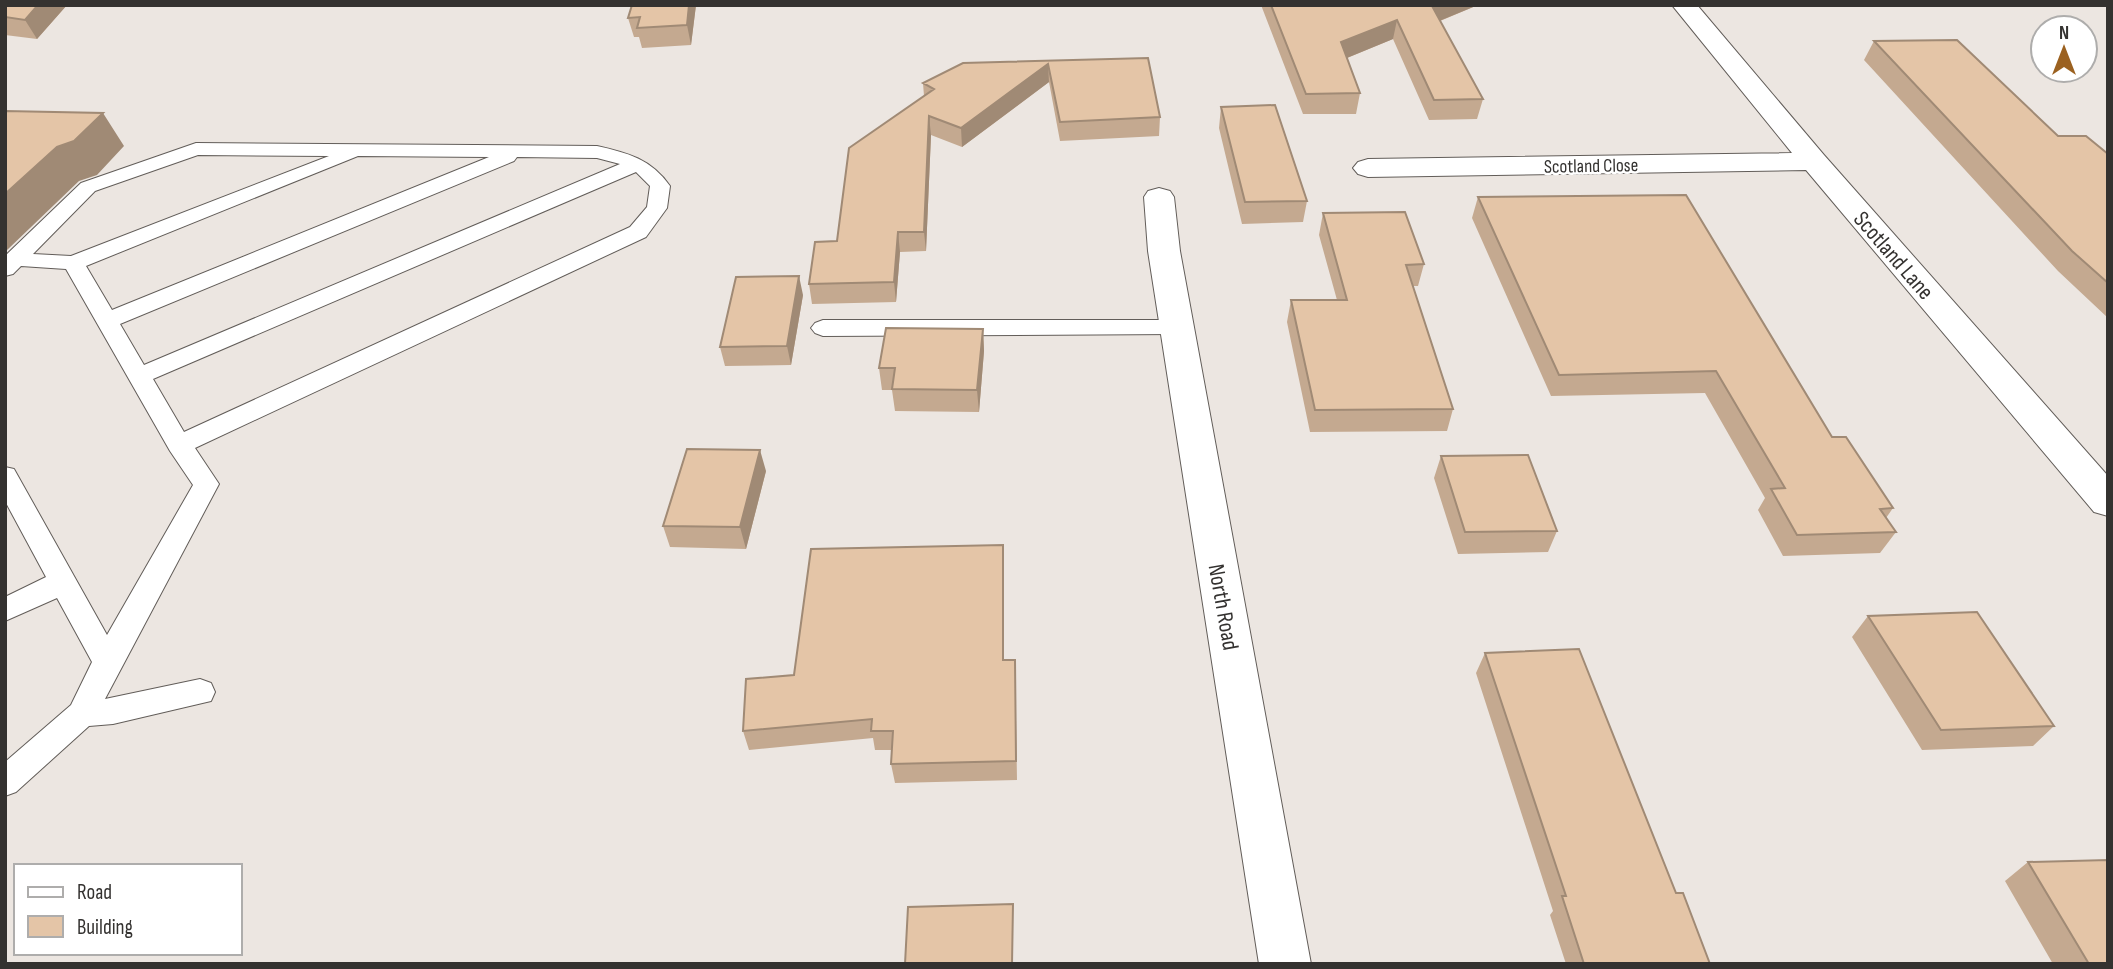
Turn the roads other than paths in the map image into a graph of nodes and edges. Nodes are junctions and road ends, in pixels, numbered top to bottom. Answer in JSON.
{"nodes":[{"id":1,"x":1684,"y":5,"type":"edge"},
{"id":2,"x":361,"y":150,"type":"junction"},
{"id":3,"x":520,"y":152,"type":"junction"},
{"id":4,"x":1814,"y":161,"type":"junction"},
{"id":5,"x":637,"y":164,"type":"junction"},
{"id":6,"x":1368,"y":168,"type":"dead end"},
{"id":7,"x":1158,"y":197,"type":"dead end"},
{"id":8,"x":73,"y":263,"type":"junction"},
{"id":9,"x":10,"y":264,"type":"edge"},
{"id":10,"x":107,"y":321,"type":"junction"},
{"id":11,"x":1177,"y":327,"type":"junction"},
{"id":12,"x":823,"y":328,"type":"dead end"},
{"id":13,"x":139,"y":376,"type":"junction"},
{"id":14,"x":178,"y":445,"type":"junction"},
{"id":15,"x":5,"y":476,"type":"edge"},
{"id":16,"x":2108,"y":502,"type":"edge"},
{"id":17,"x":63,"y":582,"type":"junction"},
{"id":18,"x":5,"y":610,"type":"edge"},
{"id":19,"x":107,"y":662,"type":"junction"},
{"id":20,"x":201,"y":692,"type":"dead end"},
{"id":21,"x":82,"y":714,"type":"junction"},
{"id":22,"x":5,"y":782,"type":"edge"},
{"id":23,"x":1284,"y":964,"type":"edge"}],
"edges":[{"from":1,"to":4,"type":"street","name":"Scotland Lane"},
{"from":2,"to":3,"type":"lane"},
{"from":2,"to":8,"type":"lane"},
{"from":2,"to":9,"type":"lane"},
{"from":3,"to":5,"type":"lane"},
{"from":3,"to":10,"type":"lane"},
{"from":4,"to":6,"type":"street","name":"Scotland Close"},
{"from":4,"to":16,"type":"street","name":"Scotland Lane"},
{"from":5,"to":13,"type":"lane"},
{"from":5,"to":14,"type":"lane"},
{"from":7,"to":11,"type":"street","name":"North Road"},
{"from":8,"to":9,"type":"lane"},
{"from":8,"to":10,"type":"lane"},
{"from":10,"to":13,"type":"lane"},
{"from":11,"to":12,"type":"lane"},
{"from":11,"to":23,"type":"street","name":"North Road"},
{"from":13,"to":14,"type":"lane"},
{"from":14,"to":19,"type":"lane"},
{"from":15,"to":17,"type":"lane"},
{"from":17,"to":18,"type":"lane"},
{"from":17,"to":19,"type":"lane"},
{"from":19,"to":21,"type":"lane"},
{"from":20,"to":21,"type":"lane"},
{"from":21,"to":22,"type":"lane"}]}
